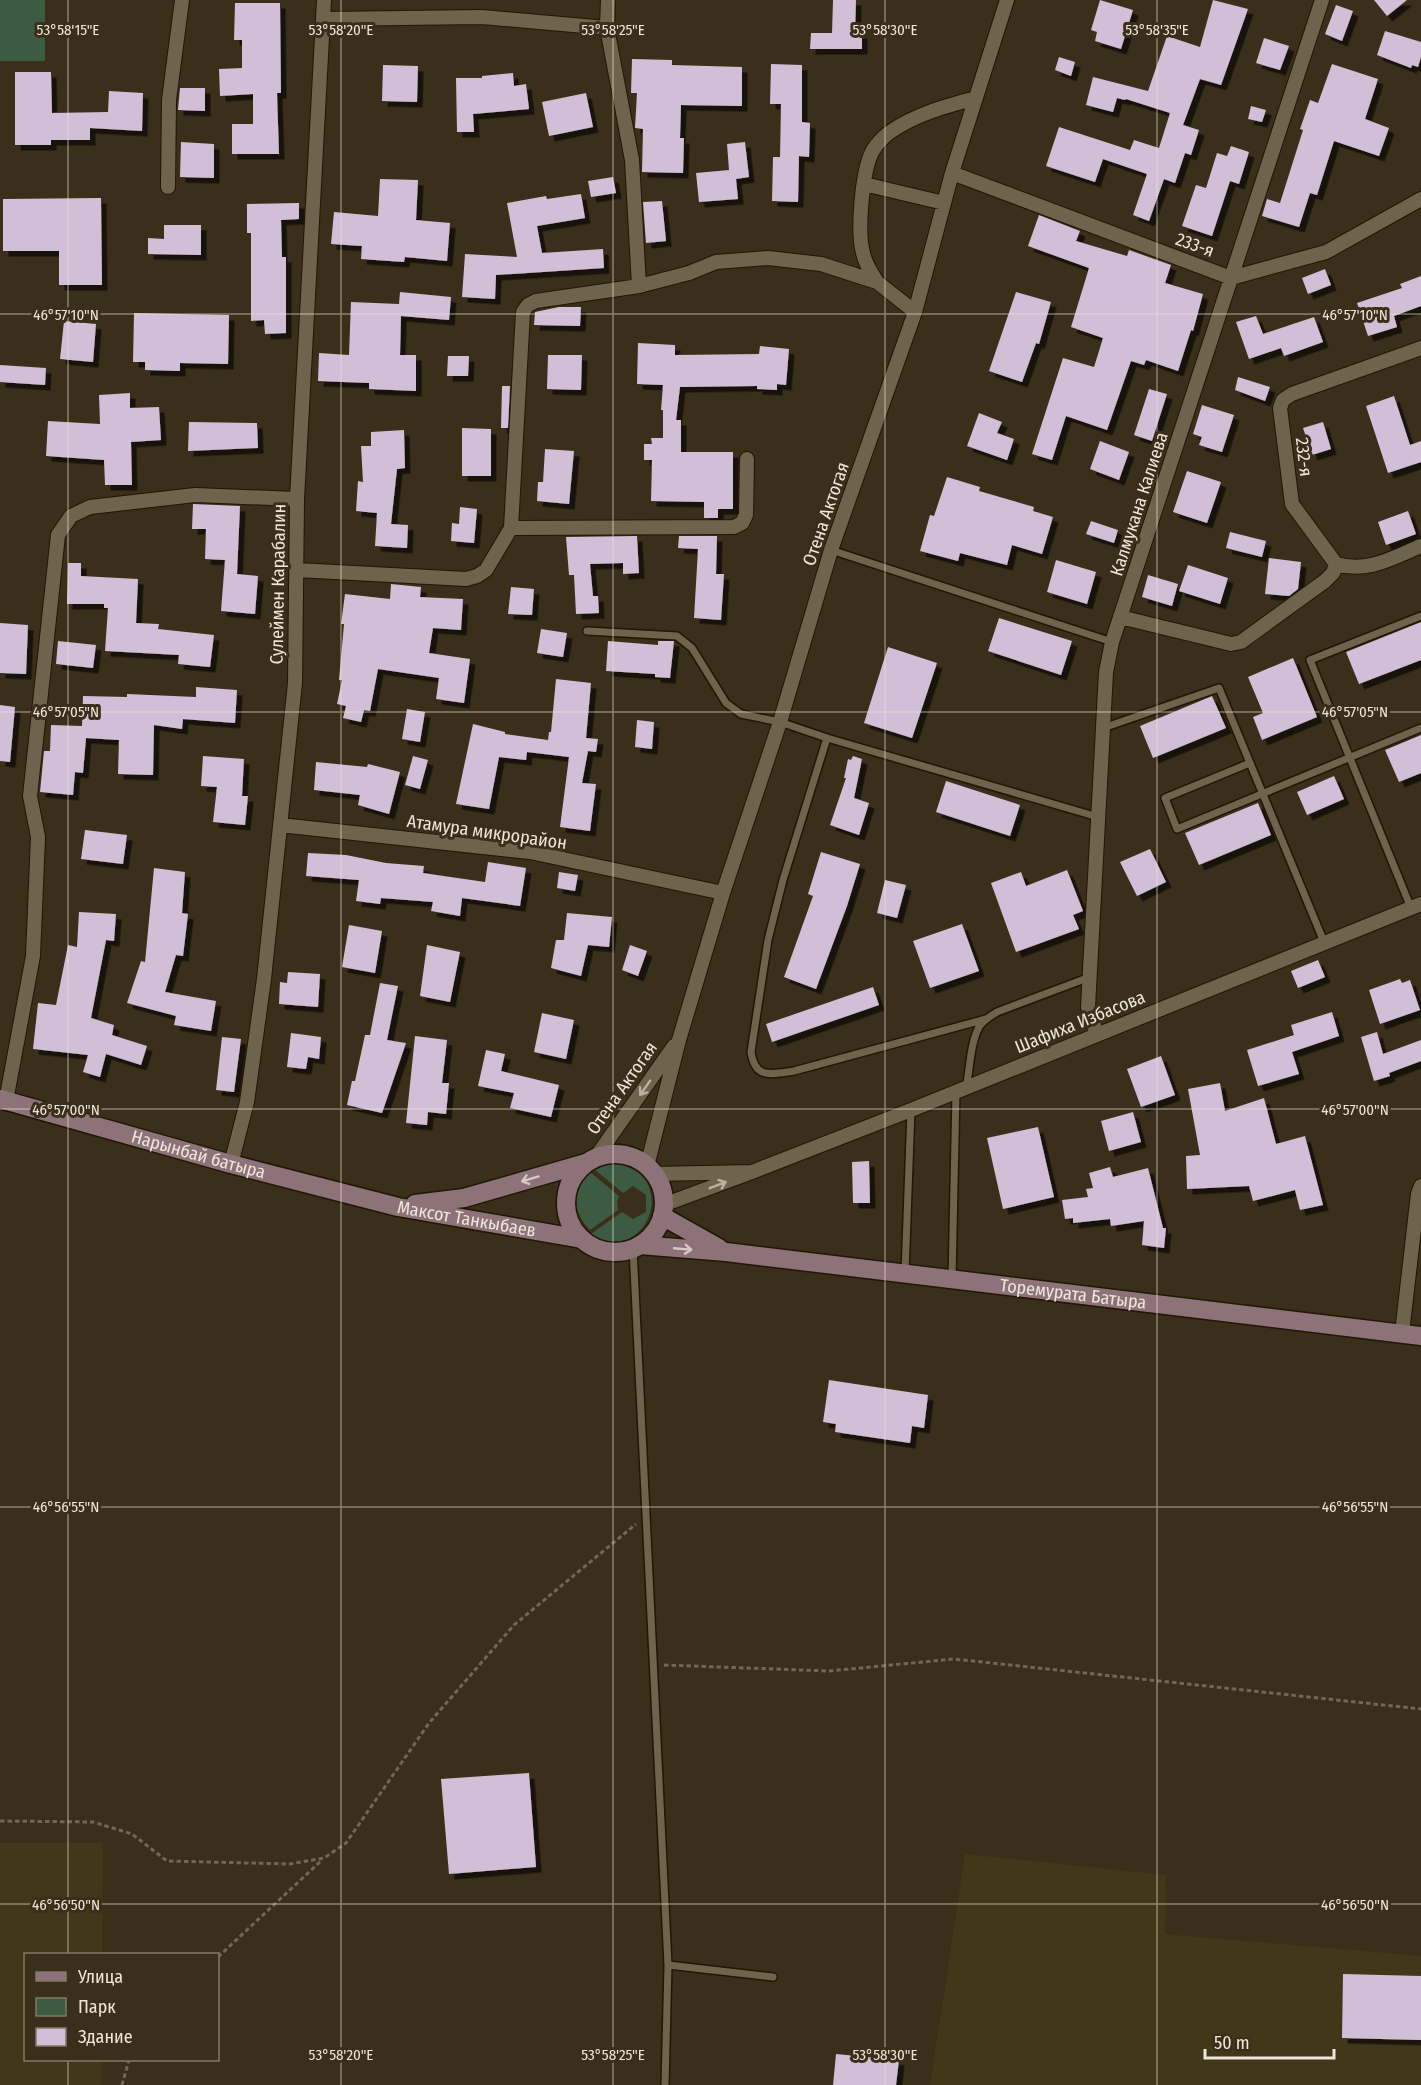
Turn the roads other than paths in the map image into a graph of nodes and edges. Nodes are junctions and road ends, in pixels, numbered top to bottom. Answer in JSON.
{"nodes":[{"id":1,"x":182,"y":0,"type":"edge"},
{"id":2,"x":324,"y":0,"type":"edge"},
{"id":3,"x":608,"y":0,"type":"edge"},
{"id":4,"x":1007,"y":0,"type":"edge"},
{"id":5,"x":1322,"y":0,"type":"edge"},
{"id":6,"x":324,"y":19,"type":"junction"},
{"id":7,"x":607,"y":28,"type":"junction"},
{"id":8,"x":976,"y":98,"type":"junction"},
{"id":9,"x":952,"y":173,"type":"junction"},
{"id":10,"x":864,"y":184,"type":"junction"},
{"id":11,"x":168,"y":187,"type":"dead end"},
{"id":12,"x":1421,"y":199,"type":"edge"},
{"id":13,"x":944,"y":203,"type":"junction"},
{"id":14,"x":1231,"y":278,"type":"junction"},
{"id":15,"x":877,"y":282,"type":"junction"},
{"id":16,"x":639,"y":286,"type":"junction"},
{"id":17,"x":915,"y":312,"type":"junction"},
{"id":18,"x":1421,"y":348,"type":"edge"},
{"id":19,"x":747,"y":459,"type":"dead end"},
{"id":20,"x":297,"y":499,"type":"junction"},
{"id":21,"x":511,"y":528,"type":"junction"},
{"id":22,"x":1421,"y":546,"type":"edge"},
{"id":23,"x":831,"y":550,"type":"junction"},
{"id":24,"x":1336,"y":564,"type":"junction"},
{"id":25,"x":297,"y":570,"type":"junction"},
{"id":26,"x":1421,"y":615,"type":"edge"},
{"id":27,"x":1120,"y":617,"type":"junction"},
{"id":28,"x":587,"y":631,"type":"dead end"},
{"id":29,"x":1112,"y":642,"type":"junction"},
{"id":30,"x":780,"y":722,"type":"junction"},
{"id":31,"x":1103,"y":728,"type":"junction"},
{"id":32,"x":1421,"y":729,"type":"edge"},
{"id":33,"x":827,"y":738,"type":"junction"},
{"id":34,"x":1351,"y":757,"type":"junction"},
{"id":35,"x":1250,"y":763,"type":"junction"},
{"id":36,"x":1263,"y":794,"type":"junction"},
{"id":37,"x":1098,"y":817,"type":"junction"},
{"id":38,"x":279,"y":825,"type":"junction"},
{"id":39,"x":723,"y":893,"type":"junction"},
{"id":40,"x":1416,"y":906,"type":"edge"},
{"id":41,"x":1324,"y":942,"type":"junction"},
{"id":42,"x":1090,"y":976,"type":"junction"},
{"id":43,"x":986,"y":1019,"type":"junction"},
{"id":44,"x":1097,"y":1035,"type":"junction"},
{"id":45,"x":679,"y":1040,"type":"junction"},
{"id":46,"x":961,"y":1090,"type":"junction"},
{"id":47,"x":3,"y":1100,"type":"edge"},
{"id":48,"x":911,"y":1110,"type":"junction"},
{"id":49,"x":591,"y":1160,"type":"junction"},
{"id":50,"x":231,"y":1164,"type":"junction"},
{"id":51,"x":651,"y":1170,"type":"junction"},
{"id":52,"x":752,"y":1172,"type":"junction"},
{"id":53,"x":1421,"y":1186,"type":"edge"},
{"id":54,"x":398,"y":1207,"type":"junction"},
{"id":55,"x":663,"y":1211,"type":"junction"},
{"id":56,"x":582,"y":1239,"type":"junction"},
{"id":57,"x":637,"y":1246,"type":"junction"},
{"id":58,"x":726,"y":1252,"type":"junction"},
{"id":59,"x":904,"y":1273,"type":"junction"},
{"id":60,"x":952,"y":1279,"type":"junction"},
{"id":61,"x":1402,"y":1333,"type":"junction"},
{"id":62,"x":1421,"y":1336,"type":"edge"},
{"id":63,"x":668,"y":1965,"type":"junction"},
{"id":64,"x":773,"y":1977,"type":"dead end"},
{"id":65,"x":665,"y":2085,"type":"edge"}],
"edges":[{"from":1,"to":11,"type":"street"},
{"from":2,"to":6,"type":"street","name":"Сулеймен Карабалин"},
{"from":3,"to":7,"type":"street"},
{"from":4,"to":8,"type":"street","name":"Отена Актогая"},
{"from":5,"to":14,"type":"street","name":"Калмукана Калиева"},
{"from":6,"to":7,"type":"street"},
{"from":6,"to":20,"type":"street","name":"Сулеймен Карабалин"},
{"from":7,"to":16,"type":"street"},
{"from":8,"to":9,"type":"street","name":"Отена Актогая"},
{"from":8,"to":10,"type":"street"},
{"from":9,"to":13,"type":"street","name":"Отена Актогая"},
{"from":9,"to":14,"type":"street","name":"233-я"},
{"from":10,"to":13,"type":"street"},
{"from":10,"to":15,"type":"street"},
{"from":12,"to":14,"type":"street","name":"233-я"},
{"from":13,"to":17,"type":"street","name":"Отена Актогая"},
{"from":14,"to":27,"type":"street","name":"Калмукана Калиева"},
{"from":15,"to":16,"type":"street"},
{"from":15,"to":17,"type":"street"},
{"from":16,"to":21,"type":"street"},
{"from":17,"to":23,"type":"street","name":"Отена Актогая"},
{"from":18,"to":24,"type":"street","name":"232-я"},
{"from":19,"to":21,"type":"street"},
{"from":20,"to":25,"type":"street","name":"Сулеймен Карабалин"},
{"from":20,"to":47,"type":"street"},
{"from":21,"to":25,"type":"street"},
{"from":22,"to":24,"type":"street"},
{"from":23,"to":29,"type":"lane"},
{"from":23,"to":30,"type":"street","name":"Отена Актогая"},
{"from":24,"to":27,"type":"street"},
{"from":25,"to":38,"type":"street","name":"Сулеймен Карабалин"},
{"from":26,"to":34,"type":"lane"},
{"from":27,"to":29,"type":"street","name":"Калмукана Калиева"},
{"from":28,"to":30,"type":"lane"},
{"from":29,"to":31,"type":"street","name":"Калмукана Калиева"},
{"from":30,"to":33,"type":"lane"},
{"from":30,"to":39,"type":"street","name":"Отена Актогая"},
{"from":31,"to":35,"type":"lane"},
{"from":31,"to":37,"type":"street","name":"Калмукана Калиева"},
{"from":32,"to":34,"type":"lane"},
{"from":33,"to":37,"type":"lane"},
{"from":33,"to":43,"type":"lane"},
{"from":34,"to":36,"type":"lane"},
{"from":34,"to":40,"type":"lane"},
{"from":35,"to":36,"type":"lane"},
{"from":35,"to":36,"type":"lane"},
{"from":36,"to":41,"type":"lane"},
{"from":37,"to":42,"type":"street","name":"Калмукана Калиева"},
{"from":38,"to":39,"type":"street","name":"Атамура микрорайон"},
{"from":38,"to":50,"type":"street","name":"Сулеймен Карабалин"},
{"from":39,"to":45,"type":"street","name":"Отена Актогая"},
{"from":40,"to":41,"type":"street","name":"Шафиха Избасова"},
{"from":41,"to":44,"type":"street","name":"Шафиха Избасова"},
{"from":42,"to":43,"type":"lane"},
{"from":42,"to":44,"type":"street","name":"Калмукана Калиева"},
{"from":43,"to":46,"type":"lane"},
{"from":44,"to":46,"type":"street","name":"Шафиха Избасова"},
{"from":45,"to":49,"type":"street","name":"Отена Актогая","one_way":true},
{"from":45,"to":51,"type":"street","name":"Отена Актогая"},
{"from":46,"to":48,"type":"street","name":"Шафиха Избасова"},
{"from":46,"to":60,"type":"lane"},
{"from":47,"to":50,"type":"street","name":"Нарынбай батыра"},
{"from":48,"to":52,"type":"street","name":"Шафиха Избасова"},
{"from":48,"to":59,"type":"lane"},
{"from":49,"to":51,"type":"street"},
{"from":49,"to":54,"type":"street","name":"Максот Танкыбаев","one_way":true},
{"from":49,"to":56,"type":"street"},
{"from":50,"to":54,"type":"street","name":"Нарынбай батыра"},
{"from":51,"to":52,"type":"street"},
{"from":51,"to":55,"type":"street"},
{"from":55,"to":52,"type":"street","name":"Шафиха Избасова","one_way":true},
{"from":53,"to":61,"type":"street"},
{"from":54,"to":56,"type":"street","name":"Максот Танкыбаев"},
{"from":55,"to":57,"type":"street"},
{"from":55,"to":58,"type":"street"},
{"from":56,"to":57,"type":"street"},
{"from":57,"to":58,"type":"street","name":"Торемурата Батыра","one_way":true},
{"from":57,"to":63,"type":"lane"},
{"from":58,"to":59,"type":"street","name":"Торемурата Батыра"},
{"from":59,"to":60,"type":"street","name":"Торемурата Батыра"},
{"from":60,"to":61,"type":"street","name":"Торемурата Батыра"},
{"from":61,"to":62,"type":"street","name":"Торемурата Батыра"},
{"from":63,"to":64,"type":"lane"},
{"from":63,"to":65,"type":"lane"}]}
